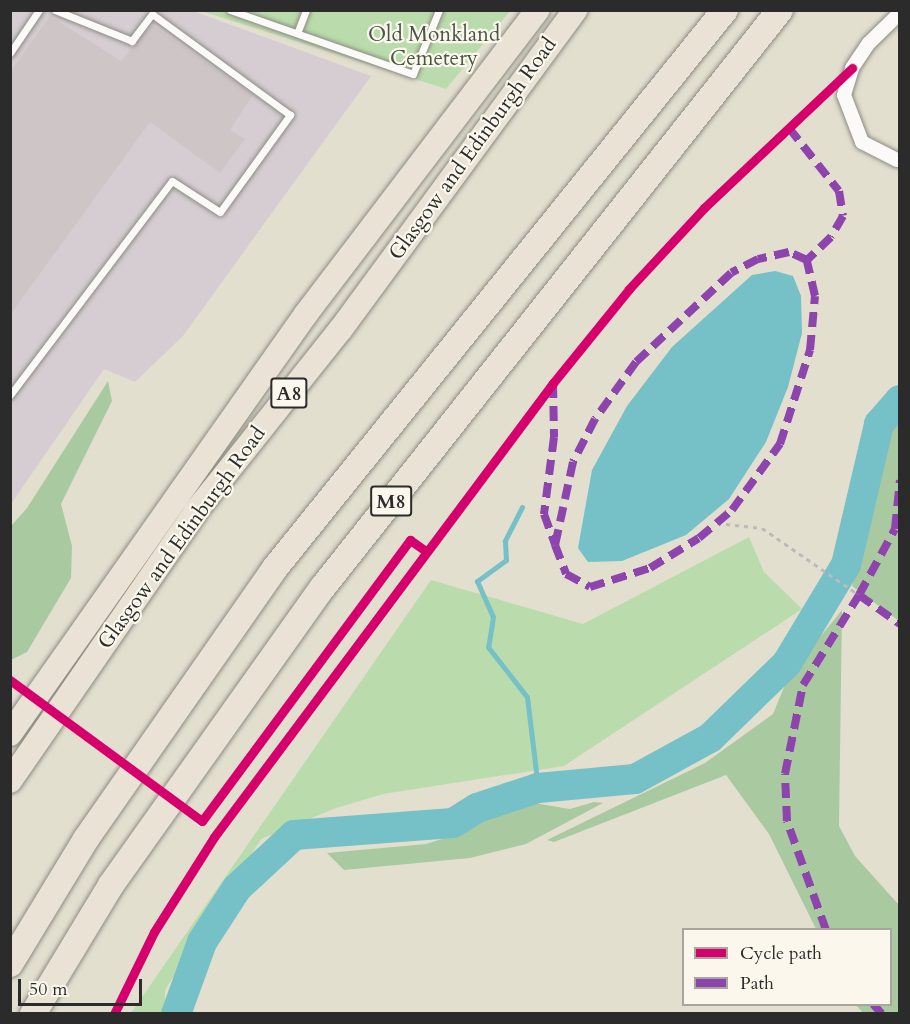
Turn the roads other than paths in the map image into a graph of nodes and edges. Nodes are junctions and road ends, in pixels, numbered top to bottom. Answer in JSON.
{"nodes":[{"id":1,"x":39,"y":10,"type":"edge"},
{"id":2,"x":54,"y":10,"type":"edge"},
{"id":3,"x":230,"y":10,"type":"edge"},
{"id":4,"x":306,"y":10,"type":"edge"},
{"id":5,"x":439,"y":10,"type":"edge"},
{"id":6,"x":538,"y":10,"type":"edge"},
{"id":7,"x":575,"y":10,"type":"edge"},
{"id":8,"x":725,"y":10,"type":"edge"},
{"id":9,"x":780,"y":10,"type":"edge"},
{"id":10,"x":900,"y":13,"type":"edge"},
{"id":11,"x":298,"y":31,"type":"junction"},
{"id":12,"x":10,"y":53,"type":"edge"},
{"id":13,"x":898,"y":161,"type":"edge"},
{"id":14,"x":10,"y":395,"type":"edge"},
{"id":15,"x":10,"y":734,"type":"edge"},
{"id":16,"x":10,"y":781,"type":"edge"},
{"id":17,"x":10,"y":964,"type":"edge"},
{"id":18,"x":33,"y":1014,"type":"edge"}],
"edges":[{"from":1,"to":12,"type":"lane"},
{"from":2,"to":14,"type":"lane"},
{"from":3,"to":11,"type":"lane"},
{"from":4,"to":11,"type":"lane"},
{"from":5,"to":11,"type":"lane"},
{"from":6,"to":15,"type":"highway","name":"Glasgow and Edinburgh Road","number":"A8"},
{"from":7,"to":16,"type":"highway","name":"Glasgow and Edinburgh Road","number":"A8"},
{"from":8,"to":17,"type":"highway","number":"M8"},
{"from":9,"to":18,"type":"highway","number":"M8"},
{"from":10,"to":13,"type":"street"}]}
